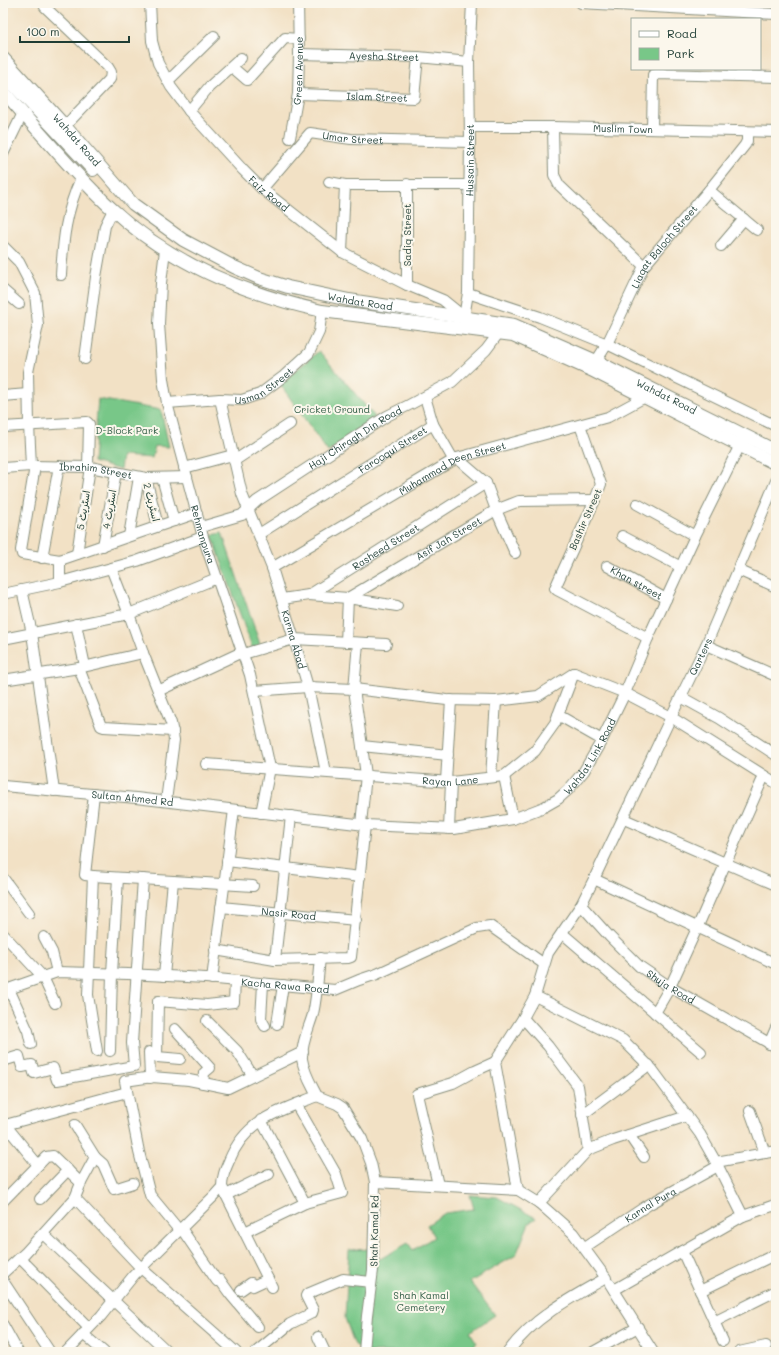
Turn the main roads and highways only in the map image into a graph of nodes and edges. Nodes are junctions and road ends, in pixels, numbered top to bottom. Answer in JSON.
{"nodes":[{"id":1,"x":3,"y":58,"type":"edge"},
{"id":2,"x":3,"y":74,"type":"edge"},
{"id":3,"x":3,"y":91,"type":"edge"},
{"id":4,"x":133,"y":204,"type":"junction"},
{"id":5,"x":464,"y":323,"type":"junction"},
{"id":6,"x":594,"y":366,"type":"junction"},
{"id":7,"x":742,"y":441,"type":"junction"},
{"id":8,"x":776,"y":450,"type":"edge"},
{"id":9,"x":776,"y":464,"type":"edge"}],
"edges":[{"from":1,"to":4,"type":"main road","name":"Wahdat Road"},
{"from":2,"to":4,"type":"main road"},
{"from":3,"to":5,"type":"main road","name":"Wahdat Road"},
{"from":4,"to":5,"type":"main road","name":"Wahdat Road"},
{"from":5,"to":6,"type":"main road","name":"Wahdat Road"},
{"from":5,"to":6,"type":"main road","name":"Wahdat Road"},
{"from":6,"to":7,"type":"main road","name":"Wahdat Road"},
{"from":6,"to":7,"type":"main road","name":"Wahdat Road"},
{"from":7,"to":8,"type":"main road","name":"Wahdat Road"},
{"from":7,"to":9,"type":"main road","name":"Wahdat Road"}]}
